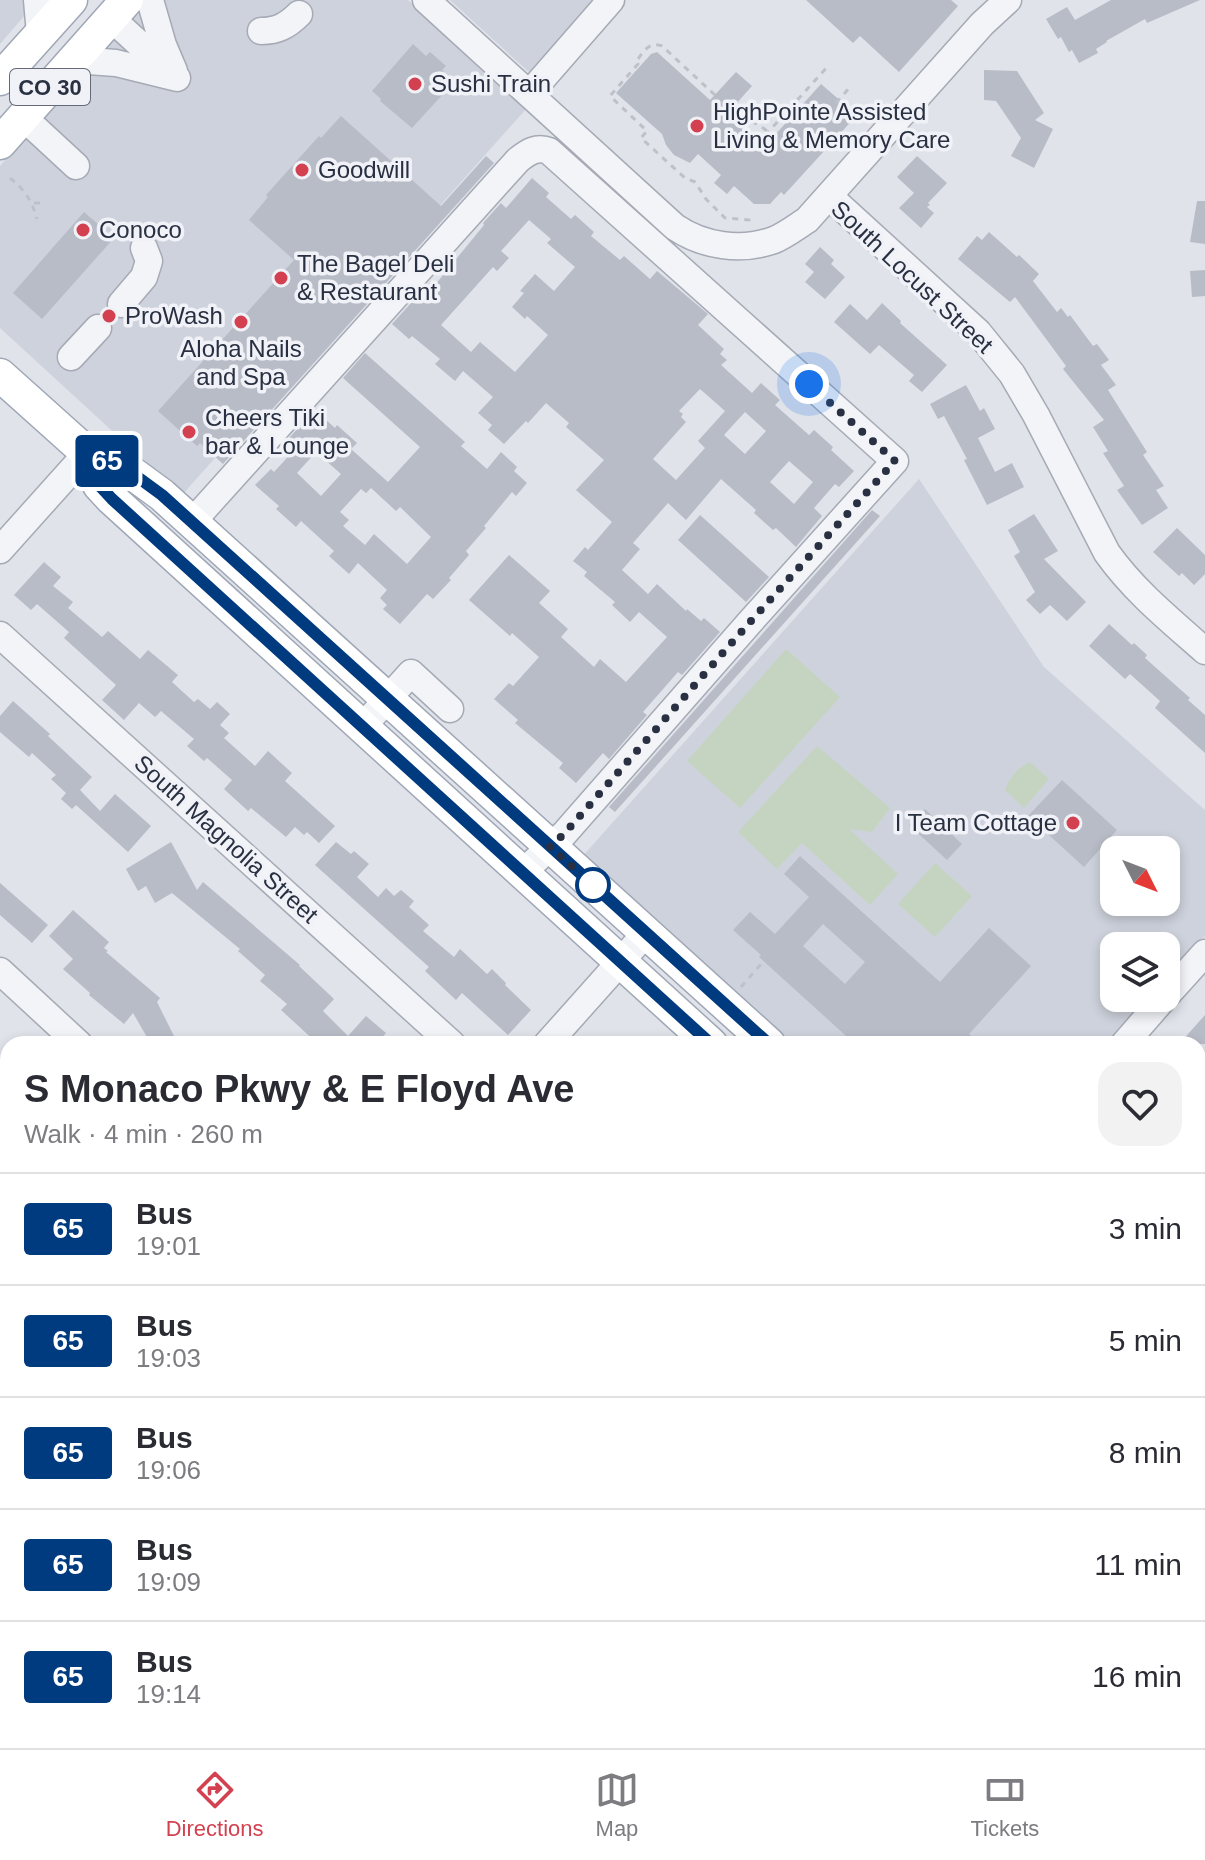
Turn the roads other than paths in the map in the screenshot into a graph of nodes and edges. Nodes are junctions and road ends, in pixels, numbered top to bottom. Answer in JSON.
{"nodes":[{"id":1,"x":37,"y":0,"type":"edge"},
{"id":2,"x":71,"y":0,"type":"edge"},
{"id":3,"x":150,"y":0,"type":"edge"},
{"id":4,"x":426,"y":0,"type":"edge"},
{"id":5,"x":611,"y":0,"type":"edge"},
{"id":6,"x":1008,"y":0,"type":"edge"},
{"id":7,"x":307,"y":5,"type":"edge"},
{"id":8,"x":119,"y":9,"type":"edge"},
{"id":9,"x":261,"y":31,"type":"dead end"},
{"id":10,"x":40,"y":34,"type":"junction"},
{"id":11,"x":74,"y":60,"type":"junction"},
{"id":12,"x":177,"y":78,"type":"junction"},
{"id":13,"x":0,"y":79,"type":"edge"},
{"id":14,"x":529,"y":94,"type":"junction"},
{"id":15,"x":23,"y":117,"type":"junction"},
{"id":16,"x":0,"y":143,"type":"edge"},
{"id":17,"x":76,"y":166,"type":"dead end"},
{"id":18,"x":829,"y":196,"type":"junction"},
{"id":19,"x":650,"y":205,"type":"junction"},
{"id":20,"x":632,"y":225,"type":"junction"},
{"id":21,"x":144,"y":248,"type":"dead end"},
{"id":22,"x":121,"y":304,"type":"dead end"},
{"id":23,"x":98,"y":328,"type":"dead end"},
{"id":24,"x":71,"y":357,"type":"dead end"},
{"id":25,"x":0,"y":375,"type":"edge"},
{"id":26,"x":87,"y":453,"type":"junction"},
{"id":27,"x":193,"y":521,"type":"junction"},
{"id":28,"x":0,"y":550,"type":"edge"},
{"id":29,"x":0,"y":635,"type":"edge"},
{"id":30,"x":1205,"y":651,"type":"edge"},
{"id":31,"x":388,"y":698,"type":"junction"},
{"id":32,"x":450,"y":709,"type":"dead end"},
{"id":33,"x":363,"y":726,"type":"junction"},
{"id":34,"x":550,"y":847,"type":"junction"},
{"id":35,"x":523,"y":872,"type":"junction"},
{"id":36,"x":646,"y":933,"type":"junction"},
{"id":37,"x":1205,"y":953,"type":"edge"},
{"id":38,"x":620,"y":962,"type":"junction"},
{"id":39,"x":0,"y":971,"type":"edge"},
{"id":40,"x":1180,"y":980,"type":"edge"},
{"id":41,"x":1152,"y":1012,"type":"edge"},
{"id":42,"x":70,"y":1036,"type":"edge"},
{"id":43,"x":443,"y":1036,"type":"edge"},
{"id":44,"x":554,"y":1036,"type":"edge"},
{"id":45,"x":702,"y":1036,"type":"edge"},
{"id":46,"x":760,"y":1036,"type":"edge"},
{"id":47,"x":1131,"y":1036,"type":"edge"}],
"edges":[{"from":1,"to":10,"type":"street"},
{"from":2,"to":10,"type":"main road","number":"CO 30"},
{"from":3,"to":12,"type":"street"},
{"from":4,"to":14,"type":"street","name":"South Locust Street"},
{"from":5,"to":14,"type":"street"},
{"from":6,"to":18,"type":"street"},
{"from":7,"to":9,"type":"street"},
{"from":8,"to":11,"type":"main road","number":"CO 30"},
{"from":8,"to":12,"type":"street"},
{"from":10,"to":13,"type":"main road","number":"CO 30"},
{"from":11,"to":12,"type":"street"},
{"from":11,"to":15,"type":"main road","number":"CO 30"},
{"from":14,"to":19,"type":"street","name":"South Locust Street"},
{"from":15,"to":16,"type":"main road","number":"CO 30"},
{"from":15,"to":17,"type":"street"},
{"from":18,"to":19,"type":"street","name":"South Locust Street"},
{"from":18,"to":30,"type":"street","name":"South Locust Street"},
{"from":19,"to":20,"type":"street"},
{"from":20,"to":27,"type":"street"},
{"from":20,"to":34,"type":"street"},
{"from":21,"to":22,"type":"street"},
{"from":23,"to":24,"type":"street"},
{"from":25,"to":26,"type":"main road"},
{"from":26,"to":27,"type":"main road"},
{"from":26,"to":28,"type":"street"},
{"from":26,"to":33,"type":"main road"},
{"from":27,"to":31,"type":"main road"},
{"from":29,"to":43,"type":"street","name":"South Magnolia Street"},
{"from":31,"to":32,"type":"street"},
{"from":31,"to":33,"type":"street"},
{"from":31,"to":34,"type":"main road"},
{"from":33,"to":35,"type":"main road"},
{"from":34,"to":35,"type":"street"},
{"from":34,"to":36,"type":"main road"},
{"from":35,"to":38,"type":"main road"},
{"from":36,"to":38,"type":"street"},
{"from":36,"to":46,"type":"main road"},
{"from":37,"to":40,"type":"street"},
{"from":38,"to":44,"type":"street"},
{"from":38,"to":45,"type":"main road"},
{"from":39,"to":42,"type":"street"},
{"from":41,"to":47,"type":"street"}]}
